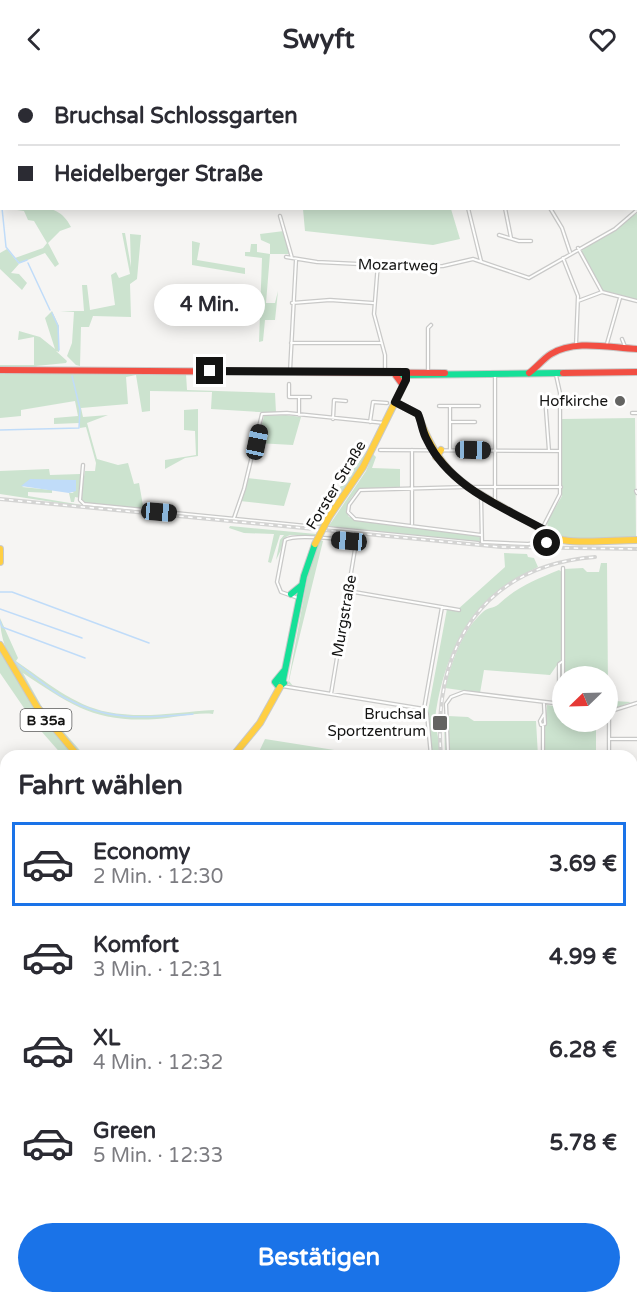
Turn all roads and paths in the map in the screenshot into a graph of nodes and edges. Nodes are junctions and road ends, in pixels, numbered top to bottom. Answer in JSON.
{"nodes":[{"id":1,"x":468,"y":210,"type":"edge"},
{"id":2,"x":505,"y":210,"type":"edge"},
{"id":3,"x":551,"y":210,"type":"edge"},
{"id":4,"x":637,"y":211,"type":"edge"},
{"id":5,"x":280,"y":216,"type":"dead end"},
{"id":6,"x":499,"y":235,"type":"dead end"},
{"id":7,"x":511,"y":238,"type":"junction"},
{"id":8,"x":531,"y":241,"type":"dead end"},
{"id":9,"x":578,"y":248,"type":"junction"},
{"id":10,"x":570,"y":252,"type":"junction"},
{"id":11,"x":286,"y":257,"type":"dead end"},
{"id":12,"x":292,"y":258,"type":"junction"},
{"id":13,"x":563,"y":258,"type":"junction"},
{"id":14,"x":297,"y":260,"type":"junction"},
{"id":15,"x":481,"y":261,"type":"junction"},
{"id":16,"x":378,"y":263,"type":"junction"},
{"id":17,"x":602,"y":292,"type":"junction"},
{"id":18,"x":620,"y":297,"type":"junction"},
{"id":19,"x":578,"y":301,"type":"junction"},
{"id":20,"x":637,"y":302,"type":"edge"},
{"id":21,"x":292,"y":303,"type":"junction"},
{"id":22,"x":373,"y":303,"type":"junction"},
{"id":23,"x":431,"y":325,"type":"dead end"},
{"id":24,"x":622,"y":339,"type":"dead end"},
{"id":25,"x":291,"y":343,"type":"junction"},
{"id":26,"x":381,"y":343,"type":"junction"},
{"id":27,"x":576,"y":347,"type":"junction"},
{"id":28,"x":606,"y":347,"type":"junction"},
{"id":29,"x":626,"y":349,"type":"junction"},
{"id":30,"x":637,"y":349,"type":"edge"},
{"id":31,"x":542,"y":360,"type":"junction"},
{"id":32,"x":0,"y":370,"type":"edge"},
{"id":33,"x":290,"y":372,"type":"junction"},
{"id":34,"x":495,"y":372,"type":"junction"},
{"id":35,"x":637,"y":372,"type":"edge"},
{"id":36,"x":390,"y":373,"type":"junction"},
{"id":37,"x":405,"y":373,"type":"junction"},
{"id":38,"x":529,"y":373,"type":"junction"},
{"id":39,"x":428,"y":374,"type":"junction"},
{"id":40,"x":556,"y":374,"type":"junction"},
{"id":41,"x":289,"y":384,"type":"dead end"},
{"id":42,"x":402,"y":386,"type":"junction"},
{"id":43,"x":299,"y":397,"type":"junction"},
{"id":44,"x":310,"y":397,"type":"dead end"},
{"id":45,"x":545,"y":397,"type":"dead end"},
{"id":46,"x":346,"y":401,"type":"dead end"},
{"id":47,"x":395,"y":402,"type":"junction"},
{"id":48,"x":387,"y":404,"type":"dead end"},
{"id":49,"x":403,"y":406,"type":"junction"},
{"id":50,"x":439,"y":406,"type":"dead end"},
{"id":51,"x":450,"y":406,"type":"junction"},
{"id":52,"x":479,"y":406,"type":"dead end"},
{"id":53,"x":391,"y":411,"type":"junction"},
{"id":54,"x":632,"y":413,"type":"dead end"},
{"id":55,"x":637,"y":413,"type":"edge"},
{"id":56,"x":298,"y":415,"type":"junction"},
{"id":57,"x":333,"y":419,"type":"junction"},
{"id":58,"x":370,"y":422,"type":"junction"},
{"id":59,"x":450,"y":422,"type":"junction"},
{"id":60,"x":475,"y":422,"type":"dead end"},
{"id":61,"x":385,"y":423,"type":"junction"},
{"id":62,"x":380,"y":450,"type":"dead end"},
{"id":63,"x":412,"y":450,"type":"junction"},
{"id":64,"x":432,"y":450,"type":"junction"},
{"id":65,"x":441,"y":450,"type":"junction"},
{"id":66,"x":450,"y":450,"type":"junction"},
{"id":67,"x":561,"y":450,"type":"junction"},
{"id":68,"x":496,"y":451,"type":"junction"},
{"id":69,"x":549,"y":451,"type":"junction"},
{"id":70,"x":436,"y":457,"type":"junction"},
{"id":71,"x":83,"y":465,"type":"dead end"},
{"id":72,"x":468,"y":487,"type":"junction"},
{"id":73,"x":495,"y":487,"type":"junction"},
{"id":74,"x":561,"y":487,"type":"junction"},
{"id":75,"x":413,"y":488,"type":"junction"},
{"id":76,"x":482,"y":495,"type":"junction"},
{"id":77,"x":495,"y":502,"type":"junction"},
{"id":78,"x":234,"y":518,"type":"junction"},
{"id":79,"x":412,"y":524,"type":"junction"},
{"id":80,"x":542,"y":529,"type":"junction"},
{"id":81,"x":550,"y":533,"type":"junction"},
{"id":82,"x":481,"y":535,"type":"junction"},
{"id":83,"x":560,"y":539,"type":"junction"},
{"id":84,"x":637,"y":540,"type":"edge"},
{"id":85,"x":480,"y":542,"type":"junction"},
{"id":86,"x":549,"y":542,"type":"junction"},
{"id":87,"x":0,"y":549,"type":"edge"},
{"id":88,"x":0,"y":562,"type":"edge"},
{"id":89,"x":563,"y":568,"type":"dead end"},
{"id":90,"x":302,"y":585,"type":"junction"},
{"id":91,"x":348,"y":591,"type":"junction"},
{"id":92,"x":289,"y":594,"type":"junction"},
{"id":93,"x":300,"y":597,"type":"junction"},
{"id":94,"x":442,"y":607,"type":"junction"},
{"id":95,"x":459,"y":610,"type":"dead end"},
{"id":96,"x":0,"y":639,"type":"edge"},
{"id":97,"x":0,"y":645,"type":"edge"},
{"id":98,"x":7,"y":658,"type":"junction"},
{"id":99,"x":563,"y":661,"type":"junction"},
{"id":100,"x":559,"y":666,"type":"edge"},
{"id":101,"x":563,"y":666,"type":"edge"},
{"id":102,"x":280,"y":683,"type":"junction"},
{"id":103,"x":331,"y":694,"type":"junction"},
{"id":104,"x":637,"y":703,"type":"edge"},
{"id":105,"x":544,"y":704,"type":"junction"},
{"id":106,"x":552,"y":704,"type":"edge"},
{"id":107,"x":424,"y":709,"type":"junction"},
{"id":108,"x":618,"y":709,"type":"edge"},
{"id":109,"x":609,"y":732,"type":"edge"},
{"id":110,"x":609,"y":739,"type":"junction"},
{"id":111,"x":637,"y":739,"type":"edge"},
{"id":112,"x":73,"y":750,"type":"edge"},
{"id":113,"x":238,"y":750,"type":"edge"},
{"id":114,"x":430,"y":750,"type":"edge"},
{"id":115,"x":447,"y":750,"type":"edge"},
{"id":116,"x":543,"y":750,"type":"edge"},
{"id":117,"x":609,"y":750,"type":"edge"}],
"edges":[{"from":1,"to":15,"type":"street"},
{"from":2,"to":7,"type":"street"},
{"from":3,"to":10,"type":"street"},
{"from":4,"to":9,"type":"street","name":"Mozartweg"},
{"from":5,"to":12,"type":"street"},
{"from":6,"to":7,"type":"street"},
{"from":7,"to":8,"type":"street"},
{"from":9,"to":10,"type":"street","name":"Mozartweg"},
{"from":9,"to":17,"type":"street"},
{"from":10,"to":13,"type":"street","name":"Mozartweg"},
{"from":11,"to":12,"type":"street","name":"Mozartweg"},
{"from":12,"to":14,"type":"street","name":"Mozartweg"},
{"from":13,"to":15,"type":"street","name":"Mozartweg"},
{"from":13,"to":19,"type":"street"},
{"from":14,"to":16,"type":"street","name":"Mozartweg"},
{"from":14,"to":21,"type":"street"},
{"from":15,"to":16,"type":"street","name":"Mozartweg"},
{"from":16,"to":22,"type":"street"},
{"from":17,"to":18,"type":"street"},
{"from":17,"to":19,"type":"street"},
{"from":18,"to":20,"type":"street"},
{"from":18,"to":28,"type":"street"},
{"from":19,"to":27,"type":"street"},
{"from":21,"to":22,"type":"street"},
{"from":21,"to":25,"type":"street"},
{"from":22,"to":26,"type":"street"},
{"from":23,"to":39,"type":"street"},
{"from":24,"to":29,"type":"street"},
{"from":25,"to":26,"type":"street"},
{"from":25,"to":33,"type":"street"},
{"from":26,"to":36,"type":"street"},
{"from":27,"to":28,"type":"main road"},
{"from":27,"to":31,"type":"main road"},
{"from":28,"to":29,"type":"main road"},
{"from":29,"to":30,"type":"main road"},
{"from":31,"to":38,"type":"main road"},
{"from":31,"to":40,"type":"main road"},
{"from":32,"to":33,"type":"main road"},
{"from":33,"to":36,"type":"main road"},
{"from":34,"to":38,"type":"main road"},
{"from":34,"to":39,"type":"main road"},
{"from":34,"to":68,"type":"street"},
{"from":35,"to":40,"type":"main road"},
{"from":36,"to":37,"type":"main road"},
{"from":36,"to":42,"type":"main road"},
{"from":37,"to":39,"type":"main road"},
{"from":37,"to":42,"type":"main road","name":"Forster Straße"},
{"from":38,"to":40,"type":"main road"},
{"from":40,"to":67,"type":"street"},
{"from":41,"to":43,"type":"street"},
{"from":42,"to":47,"type":"main road","name":"Forster Straße"},
{"from":43,"to":44,"type":"street"},
{"from":43,"to":56,"type":"street"},
{"from":45,"to":69,"type":"street"},
{"from":46,"to":57,"type":"street"},
{"from":47,"to":49,"type":"main road"},
{"from":47,"to":53,"type":"main road","name":"Forster Straße"},
{"from":48,"to":58,"type":"street"},
{"from":49,"to":53,"type":"main road"},
{"from":49,"to":64,"type":"main road"},
{"from":50,"to":51,"type":"street"},
{"from":51,"to":52,"type":"street"},
{"from":51,"to":59,"type":"street"},
{"from":53,"to":61,"type":"main road","name":"Forster Straße"},
{"from":54,"to":55,"type":"street"},
{"from":56,"to":57,"type":"street"},
{"from":56,"to":78,"type":"street"},
{"from":57,"to":58,"type":"street"},
{"from":58,"to":61,"type":"street"},
{"from":59,"to":60,"type":"street"},
{"from":59,"to":66,"type":"street"},
{"from":61,"to":90,"type":"main road","name":"Forster Straße","bridge":true},
{"from":62,"to":63,"type":"street"},
{"from":63,"to":64,"type":"street"},
{"from":63,"to":75,"type":"street"},
{"from":64,"to":65,"type":"street"},
{"from":64,"to":70,"type":"main road"},
{"from":65,"to":66,"type":"street"},
{"from":65,"to":70,"type":"main road"},
{"from":66,"to":68,"type":"street"},
{"from":67,"to":69,"type":"street"},
{"from":67,"to":74,"type":"street"},
{"from":68,"to":69,"type":"street"},
{"from":68,"to":73,"type":"street"},
{"from":70,"to":72,"type":"main road"},
{"from":71,"to":78,"type":"street"},
{"from":72,"to":73,"type":"street"},
{"from":72,"to":75,"type":"street"},
{"from":72,"to":76,"type":"main road"},
{"from":73,"to":74,"type":"street"},
{"from":73,"to":77,"type":"street"},
{"from":74,"to":80,"type":"street"},
{"from":75,"to":79,"type":"street"},
{"from":75,"to":79,"type":"street"},
{"from":76,"to":77,"type":"main road"},
{"from":76,"to":82,"type":"street"},
{"from":77,"to":80,"type":"main road"},
{"from":78,"to":85,"type":"street"},
{"from":79,"to":82,"type":"street"},
{"from":80,"to":81,"type":"main road"},
{"from":81,"to":83,"type":"main road"},
{"from":81,"to":86,"type":"street"},
{"from":82,"to":85,"type":"street"},
{"from":83,"to":84,"type":"main road"},
{"from":83,"to":86,"type":"street"},
{"from":85,"to":86,"type":"street"},
{"from":87,"to":88,"type":"main road"},
{"from":89,"to":99,"type":"street"},
{"from":90,"to":92,"type":"main road"},
{"from":90,"to":93,"type":"main road","name":"Forster Straße"},
{"from":91,"to":92,"type":"street","name":"Murgstraße"},
{"from":91,"to":94,"type":"street"},
{"from":91,"to":103,"type":"street","name":"Murgstraße"},
{"from":92,"to":93,"type":"street"},
{"from":93,"to":102,"type":"main road","name":"Forster Straße"},
{"from":94,"to":95,"type":"street"},
{"from":94,"to":107,"type":"street"},
{"from":96,"to":98,"type":"main road","number":"B 35a"},
{"from":97,"to":98,"type":"main road","number":"B 35a"},
{"from":98,"to":112,"type":"main road","number":"B 35a"},
{"from":99,"to":100,"type":"street"},
{"from":99,"to":101,"type":"street"},
{"from":102,"to":103,"type":"street"},
{"from":102,"to":113,"type":"main road","name":"Forster Straße"},
{"from":103,"to":107,"type":"street"},
{"from":104,"to":108,"type":"street"},
{"from":105,"to":106,"type":"street"},
{"from":105,"to":115,"type":"street"},
{"from":105,"to":116,"type":"street"},
{"from":107,"to":114,"type":"street"},
{"from":109,"to":110,"type":"street"},
{"from":110,"to":111,"type":"street"},
{"from":110,"to":117,"type":"street"}]}
